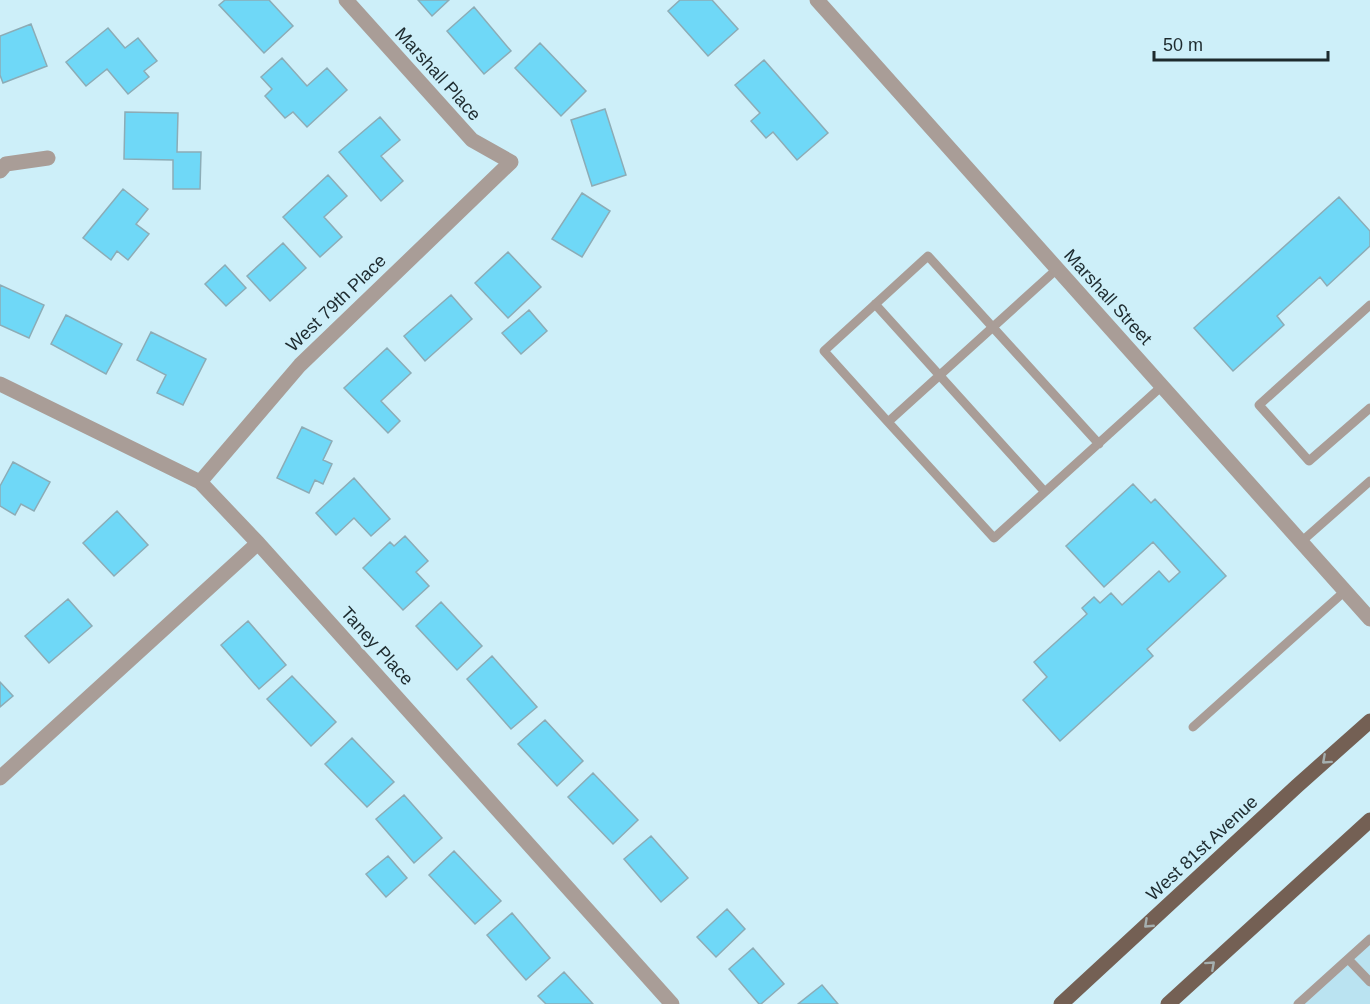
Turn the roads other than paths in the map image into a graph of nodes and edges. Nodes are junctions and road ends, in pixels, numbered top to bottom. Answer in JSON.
{"nodes":[{"id":1,"x":346,"y":0,"type":"edge"},
{"id":2,"x":817,"y":0,"type":"edge"},
{"id":3,"x":48,"y":158,"type":"dead end"},
{"id":4,"x":511,"y":162,"type":"joint"},
{"id":5,"x":0,"y":171,"type":"edge"},
{"id":6,"x":1057,"y":269,"type":"junction"},
{"id":7,"x":875,"y":304,"type":"junction"},
{"id":8,"x":1370,"y":305,"type":"edge"},
{"id":9,"x":993,"y":327,"type":"junction"},
{"id":10,"x":939,"y":376,"type":"junction"},
{"id":11,"x":0,"y":384,"type":"edge"},
{"id":12,"x":1162,"y":386,"type":"junction"},
{"id":13,"x":1370,"y":408,"type":"edge"},
{"id":14,"x":888,"y":422,"type":"junction"},
{"id":15,"x":1099,"y":444,"type":"junction"},
{"id":16,"x":1370,"y":481,"type":"edge"},
{"id":17,"x":200,"y":482,"type":"junction"},
{"id":18,"x":1045,"y":492,"type":"junction"},
{"id":19,"x":1301,"y":542,"type":"junction"},
{"id":20,"x":258,"y":543,"type":"junction"},
{"id":21,"x":1345,"y":591,"type":"junction"},
{"id":22,"x":1370,"y":619,"type":"edge"},
{"id":23,"x":1370,"y":721,"type":"edge"},
{"id":24,"x":1193,"y":727,"type":"dead end"},
{"id":25,"x":0,"y":778,"type":"edge"},
{"id":26,"x":1369,"y":824,"type":"edge"},
{"id":27,"x":1370,"y":939,"type":"edge"},
{"id":28,"x":1348,"y":959,"type":"junction"},
{"id":29,"x":1370,"y":982,"type":"edge"},
{"id":30,"x":672,"y":1004,"type":"edge"},
{"id":31,"x":1061,"y":1004,"type":"edge"},
{"id":32,"x":1168,"y":1004,"type":"edge"},
{"id":33,"x":1298,"y":1004,"type":"edge"}],
"edges":[{"from":1,"to":4,"type":"street","name":"Marshall Place"},
{"from":2,"to":6,"type":"street","name":"Marshall Street"},
{"from":3,"to":5,"type":"street"},
{"from":4,"to":17,"type":"street","name":"West 79th Place"},
{"from":6,"to":9,"type":"lane"},
{"from":6,"to":12,"type":"street","name":"Marshall Street"},
{"from":7,"to":9,"type":"lane"},
{"from":7,"to":10,"type":"lane"},
{"from":7,"to":14,"type":"lane"},
{"from":8,"to":13,"type":"lane"},
{"from":9,"to":10,"type":"lane"},
{"from":9,"to":15,"type":"lane"},
{"from":10,"to":14,"type":"lane"},
{"from":10,"to":18,"type":"lane"},
{"from":11,"to":17,"type":"street","name":"Taney Place"},
{"from":12,"to":15,"type":"lane"},
{"from":12,"to":19,"type":"street","name":"Marshall Street"},
{"from":14,"to":18,"type":"lane"},
{"from":15,"to":18,"type":"lane"},
{"from":16,"to":19,"type":"lane"},
{"from":17,"to":20,"type":"street","name":"Taney Place"},
{"from":19,"to":21,"type":"street","name":"Marshall Street"},
{"from":20,"to":25,"type":"street"},
{"from":20,"to":30,"type":"street","name":"Taney Place"},
{"from":21,"to":22,"type":"street","name":"Marshall Street"},
{"from":21,"to":24,"type":"lane"},
{"from":23,"to":31,"type":"main road","name":"West 81st Avenue","one_way":true},
{"from":32,"to":26,"type":"main road","one_way":true},
{"from":27,"to":28,"type":"lane"},
{"from":28,"to":29,"type":"lane"},
{"from":28,"to":33,"type":"lane"}]}
